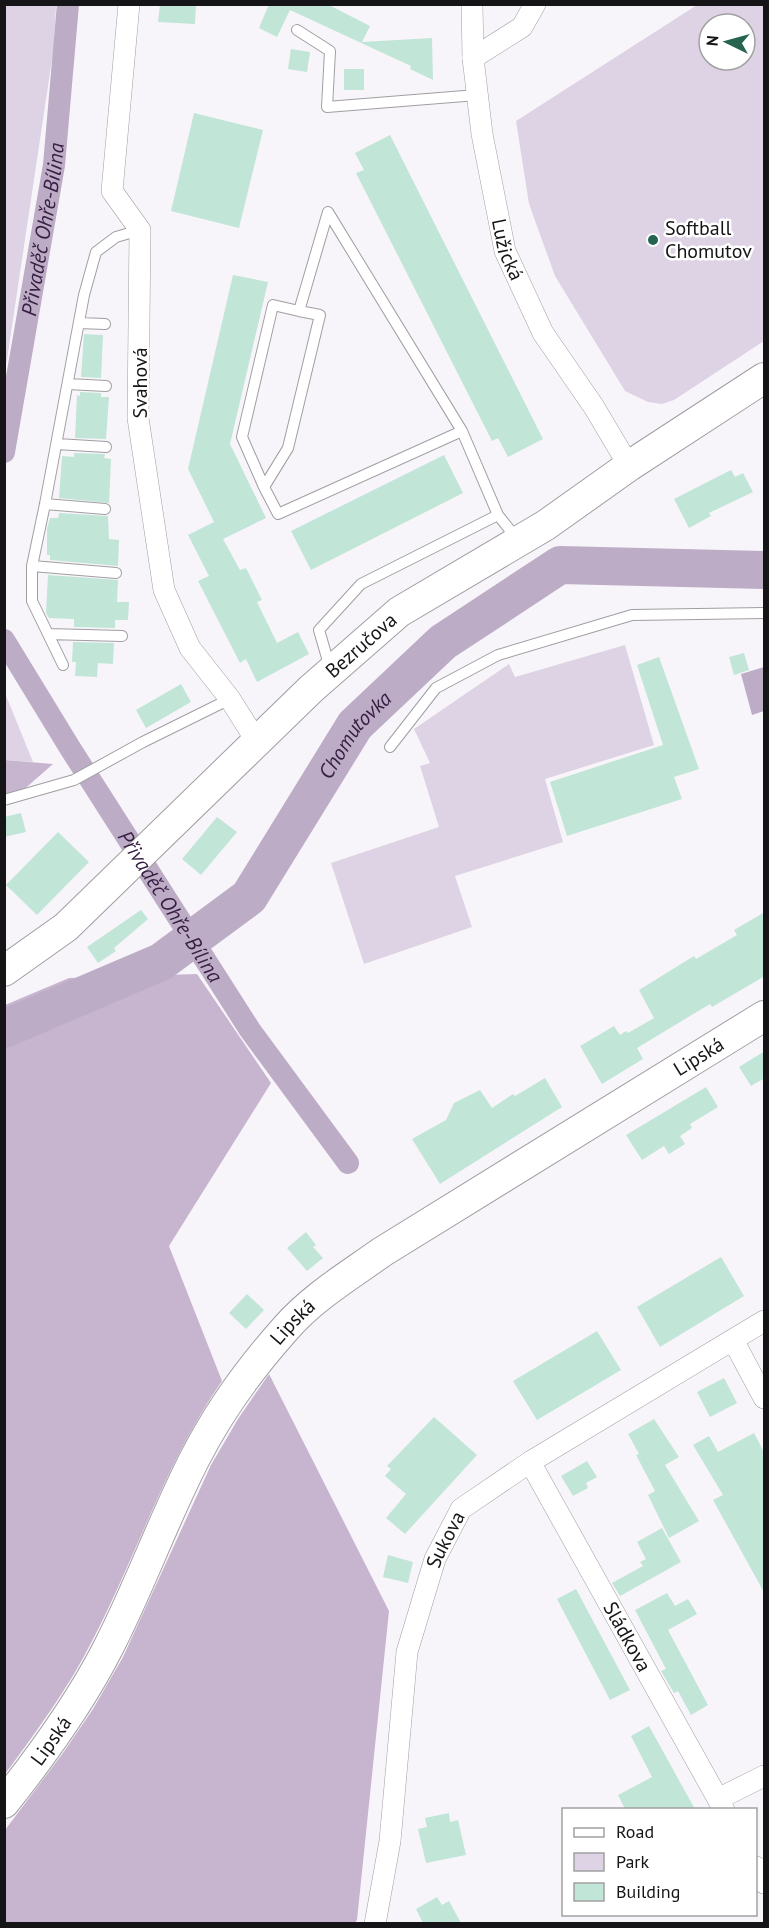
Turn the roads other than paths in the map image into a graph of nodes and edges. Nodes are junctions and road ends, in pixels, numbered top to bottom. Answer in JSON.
{"nodes":[{"id":1,"x":129,"y":4,"type":"edge"},
{"id":2,"x":472,"y":4,"type":"edge"},
{"id":3,"x":535,"y":4,"type":"edge"},
{"id":4,"x":297,"y":30,"type":"dead end"},
{"id":5,"x":473,"y":58,"type":"junction"},
{"id":6,"x":477,"y":95,"type":"junction"},
{"id":7,"x":140,"y":230,"type":"junction"},
{"id":8,"x":299,"y":311,"type":"junction"},
{"id":9,"x":79,"y":323,"type":"junction"},
{"id":10,"x":105,"y":324,"type":"dead end"},
{"id":11,"x":765,"y":378,"type":"edge"},
{"id":12,"x":68,"y":384,"type":"junction"},
{"id":13,"x":106,"y":386,"type":"dead end"},
{"id":14,"x":462,"y":431,"type":"junction"},
{"id":15,"x":57,"y":444,"type":"junction"},
{"id":16,"x":106,"y":447,"type":"dead end"},
{"id":17,"x":629,"y":466,"type":"junction"},
{"id":18,"x":264,"y":487,"type":"junction"},
{"id":19,"x":45,"y":504,"type":"junction"},
{"id":20,"x":105,"y":509,"type":"dead end"},
{"id":21,"x":498,"y":515,"type":"junction"},
{"id":22,"x":518,"y":540,"type":"junction"},
{"id":23,"x":32,"y":566,"type":"junction"},
{"id":24,"x":116,"y":573,"type":"dead end"},
{"id":25,"x":765,"y":614,"type":"edge"},
{"id":26,"x":48,"y":634,"type":"junction"},
{"id":27,"x":122,"y":636,"type":"dead end"},
{"id":28,"x":63,"y":665,"type":"dead end"},
{"id":29,"x":330,"y":671,"type":"junction"},
{"id":30,"x":230,"y":699,"type":"junction"},
{"id":31,"x":257,"y":742,"type":"junction"},
{"id":32,"x":390,"y":747,"type":"dead end"},
{"id":33,"x":4,"y":801,"type":"edge"},
{"id":34,"x":4,"y":970,"type":"edge"},
{"id":35,"x":765,"y":1016,"type":"edge"},
{"id":36,"x":765,"y":1321,"type":"edge"},
{"id":37,"x":733,"y":1340,"type":"junction"},
{"id":38,"x":765,"y":1398,"type":"edge"},
{"id":39,"x":530,"y":1462,"type":"junction"},
{"id":40,"x":765,"y":1776,"type":"edge"},
{"id":41,"x":4,"y":1803,"type":"edge"},
{"id":42,"x":721,"y":1804,"type":"edge"},
{"id":43,"x":757,"y":1869,"type":"edge"},
{"id":44,"x":765,"y":1883,"type":"edge"},
{"id":45,"x":375,"y":1923,"type":"edge"}],
"edges":[{"from":1,"to":7,"type":"street"},
{"from":2,"to":5,"type":"street","name":"Lužická"},
{"from":3,"to":5,"type":"street"},
{"from":4,"to":6,"type":"lane"},
{"from":5,"to":6,"type":"street","name":"Lužická"},
{"from":6,"to":17,"type":"street","name":"Lužická"},
{"from":7,"to":9,"type":"lane"},
{"from":7,"to":30,"type":"street","name":"Svahová"},
{"from":8,"to":14,"type":"lane"},
{"from":8,"to":18,"type":"lane"},
{"from":8,"to":18,"type":"lane"},
{"from":9,"to":10,"type":"lane"},
{"from":9,"to":12,"type":"lane"},
{"from":11,"to":17,"type":"street","name":"Bezručova"},
{"from":12,"to":13,"type":"lane"},
{"from":12,"to":15,"type":"lane"},
{"from":14,"to":18,"type":"lane"},
{"from":14,"to":21,"type":"lane"},
{"from":15,"to":16,"type":"lane"},
{"from":15,"to":19,"type":"lane"},
{"from":17,"to":22,"type":"street","name":"Bezručova"},
{"from":19,"to":20,"type":"lane"},
{"from":19,"to":23,"type":"lane"},
{"from":21,"to":22,"type":"lane"},
{"from":21,"to":29,"type":"lane"},
{"from":22,"to":29,"type":"street","name":"Bezručova"},
{"from":23,"to":24,"type":"lane"},
{"from":23,"to":26,"type":"lane"},
{"from":25,"to":32,"type":"lane"},
{"from":26,"to":27,"type":"lane"},
{"from":26,"to":28,"type":"lane"},
{"from":29,"to":31,"type":"street","name":"Bezručova"},
{"from":30,"to":31,"type":"street","name":"Svahová"},
{"from":30,"to":33,"type":"lane"},
{"from":31,"to":34,"type":"street","name":"Bezručova"},
{"from":35,"to":41,"type":"street","name":"Lipská"},
{"from":36,"to":37,"type":"street","name":"Sukova"},
{"from":37,"to":38,"type":"street"},
{"from":37,"to":39,"type":"street","name":"Sukova"},
{"from":39,"to":42,"type":"street","name":"Sládkova"},
{"from":39,"to":45,"type":"street","name":"Sukova"},
{"from":40,"to":42,"type":"street"},
{"from":43,"to":44,"type":"street"}]}
